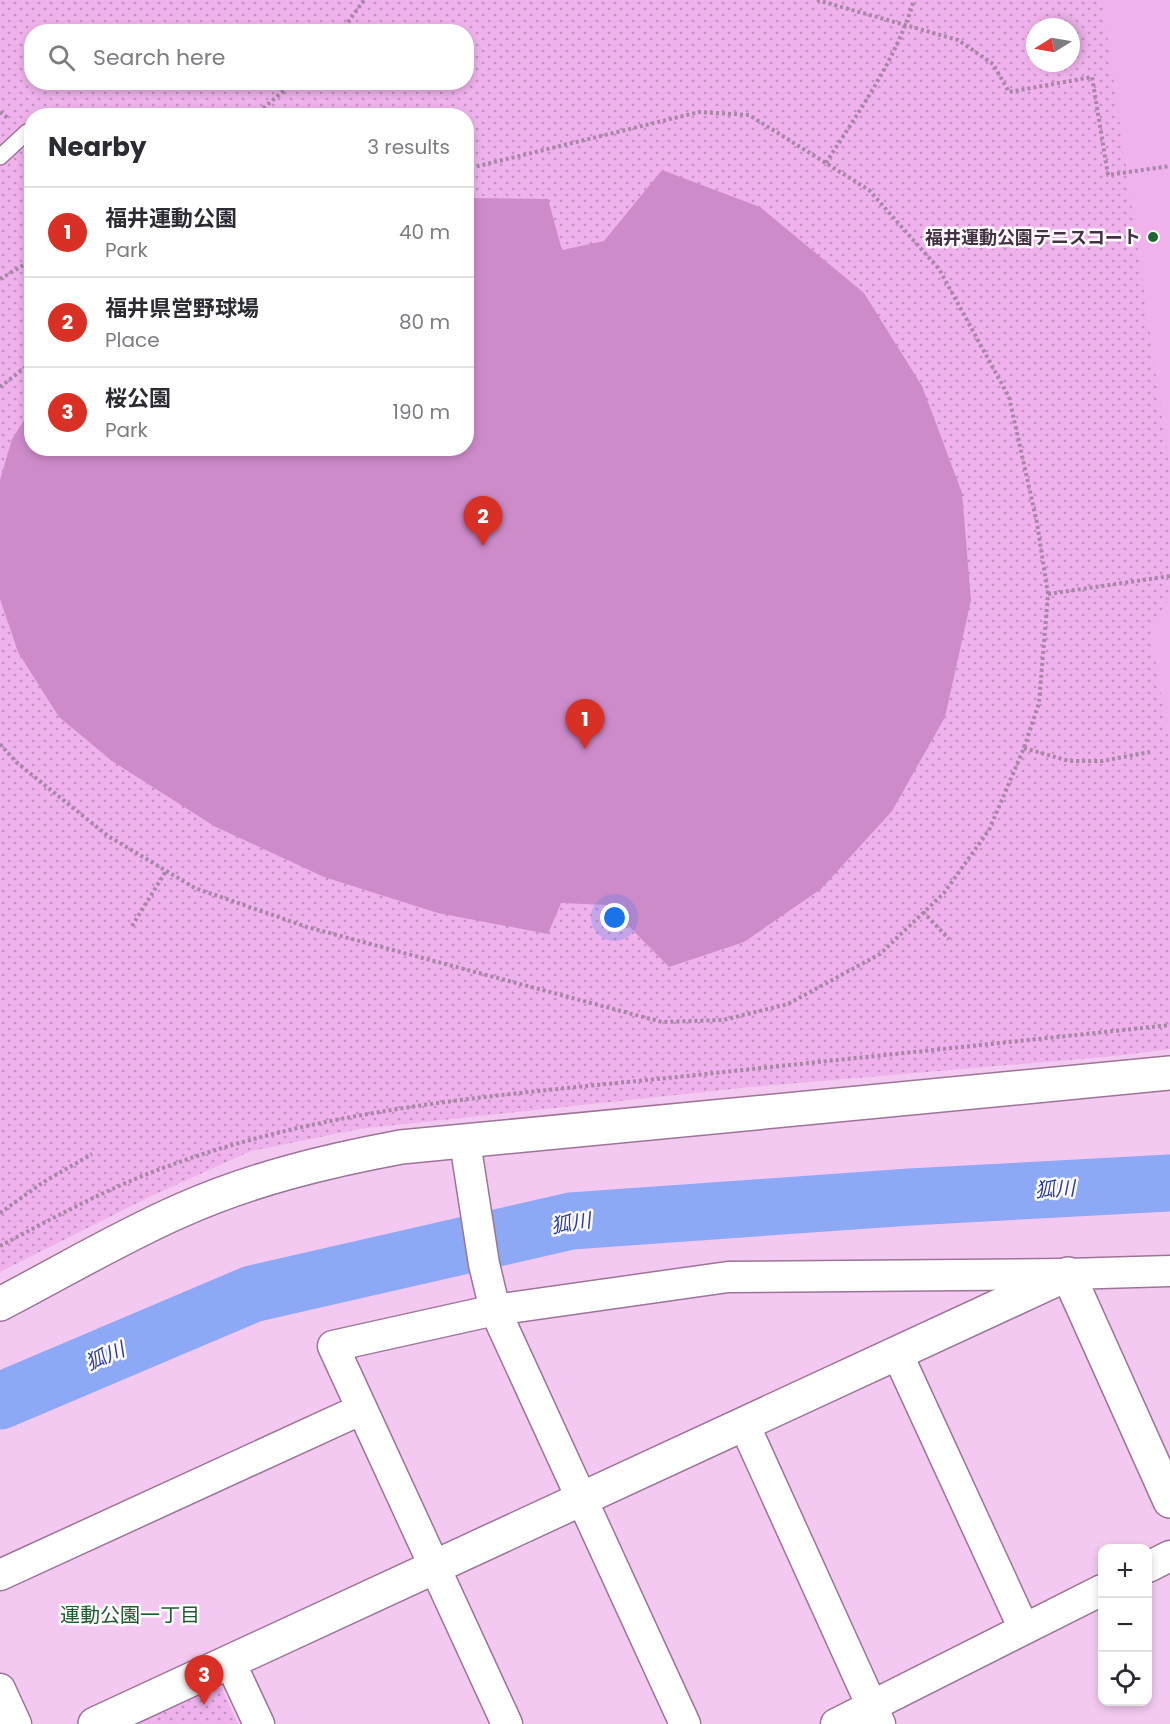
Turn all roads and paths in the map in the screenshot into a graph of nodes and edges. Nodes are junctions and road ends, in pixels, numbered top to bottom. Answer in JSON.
{"nodes":[{"id":1,"x":364,"y":0,"type":"edge"},
{"id":2,"x":817,"y":0,"type":"edge"},
{"id":3,"x":914,"y":0,"type":"edge"},
{"id":4,"x":347,"y":24,"type":"edge"},
{"id":5,"x":906,"y":25,"type":"junction"},
{"id":6,"x":285,"y":90,"type":"edge"},
{"id":7,"x":263,"y":108,"type":"edge"},
{"id":8,"x":24,"y":135,"type":"edge"},
{"id":9,"x":0,"y":157,"type":"edge"},
{"id":10,"x":826,"y":163,"type":"junction"},
{"id":11,"x":1170,"y":166,"type":"edge"},
{"id":12,"x":474,"y":167,"type":"edge"},
{"id":13,"x":24,"y":265,"type":"edge"},
{"id":14,"x":0,"y":279,"type":"edge"},
{"id":15,"x":24,"y":368,"type":"edge"},
{"id":16,"x":0,"y":387,"type":"edge"},
{"id":17,"x":1170,"y":576,"type":"edge"},
{"id":18,"x":1048,"y":594,"type":"junction"},
{"id":19,"x":0,"y":744,"type":"edge"},
{"id":20,"x":1024,"y":748,"type":"junction"},
{"id":21,"x":1150,"y":752,"type":"dead end"},
{"id":22,"x":166,"y":871,"type":"junction"},
{"id":23,"x":923,"y":912,"type":"junction"},
{"id":24,"x":132,"y":926,"type":"dead end"},
{"id":25,"x":949,"y":939,"type":"dead end"},
{"id":26,"x":1170,"y":1025,"type":"edge"},
{"id":27,"x":1170,"y":1073,"type":"edge"},
{"id":28,"x":92,"y":1154,"type":"dead end"},
{"id":29,"x":466,"y":1155,"type":"junction"},
{"id":30,"x":0,"y":1213,"type":"edge"},
{"id":31,"x":0,"y":1246,"type":"edge"},
{"id":32,"x":1170,"y":1271,"type":"edge"},
{"id":33,"x":1068,"y":1274,"type":"junction"},
{"id":34,"x":0,"y":1304,"type":"edge"},
{"id":35,"x":495,"y":1310,"type":"junction"},
{"id":36,"x":897,"y":1353,"type":"junction"},
{"id":37,"x":362,"y":1408,"type":"junction"},
{"id":38,"x":744,"y":1424,"type":"junction"},
{"id":39,"x":581,"y":1499,"type":"junction"},
{"id":40,"x":1170,"y":1501,"type":"edge"},
{"id":41,"x":1170,"y":1556,"type":"edge"},
{"id":42,"x":1152,"y":1565,"type":"edge"},
{"id":43,"x":434,"y":1567,"type":"junction"},
{"id":44,"x":0,"y":1575,"type":"edge"},
{"id":45,"x":1098,"y":1592,"type":"edge"},
{"id":46,"x":1024,"y":1629,"type":"junction"},
{"id":47,"x":230,"y":1662,"type":"junction"},
{"id":48,"x":0,"y":1689,"type":"edge"},
{"id":49,"x":876,"y":1715,"type":"edge"},
{"id":50,"x":16,"y":1724,"type":"edge"},
{"id":51,"x":95,"y":1724,"type":"edge"},
{"id":52,"x":259,"y":1724,"type":"edge"},
{"id":53,"x":507,"y":1724,"type":"edge"},
{"id":54,"x":685,"y":1724,"type":"edge"},
{"id":55,"x":836,"y":1724,"type":"edge"}],
"edges":[{"from":1,"to":4,"type":"path"},
{"from":2,"to":5,"type":"path"},
{"from":3,"to":5,"type":"path"},
{"from":5,"to":10,"type":"path"},
{"from":5,"to":11,"type":"path"},
{"from":6,"to":7,"type":"path"},
{"from":8,"to":9,"type":"lane"},
{"from":10,"to":12,"type":"path"},
{"from":10,"to":18,"type":"path"},
{"from":13,"to":14,"type":"path"},
{"from":15,"to":16,"type":"path"},
{"from":17,"to":18,"type":"path"},
{"from":18,"to":20,"type":"path"},
{"from":19,"to":22,"type":"path"},
{"from":20,"to":21,"type":"path"},
{"from":20,"to":23,"type":"path"},
{"from":22,"to":23,"type":"path"},
{"from":22,"to":24,"type":"path"},
{"from":23,"to":25,"type":"path"},
{"from":26,"to":31,"type":"path"},
{"from":27,"to":29,"type":"street"},
{"from":28,"to":30,"type":"path"},
{"from":29,"to":34,"type":"street"},
{"from":29,"to":35,"type":"street"},
{"from":32,"to":33,"type":"street"},
{"from":33,"to":35,"type":"street"},
{"from":33,"to":36,"type":"street"},
{"from":33,"to":40,"type":"street"},
{"from":35,"to":37,"type":"street"},
{"from":35,"to":39,"type":"street"},
{"from":36,"to":38,"type":"street"},
{"from":36,"to":46,"type":"street"},
{"from":37,"to":43,"type":"street"},
{"from":37,"to":44,"type":"street"},
{"from":38,"to":39,"type":"street"},
{"from":38,"to":49,"type":"street"},
{"from":39,"to":43,"type":"street"},
{"from":39,"to":54,"type":"street"},
{"from":41,"to":42,"type":"street"},
{"from":43,"to":47,"type":"street"},
{"from":43,"to":53,"type":"street"},
{"from":45,"to":46,"type":"street"},
{"from":46,"to":49,"type":"street"},
{"from":47,"to":51,"type":"street"},
{"from":47,"to":52,"type":"street"},
{"from":48,"to":50,"type":"street"},
{"from":49,"to":55,"type":"street"}]}
